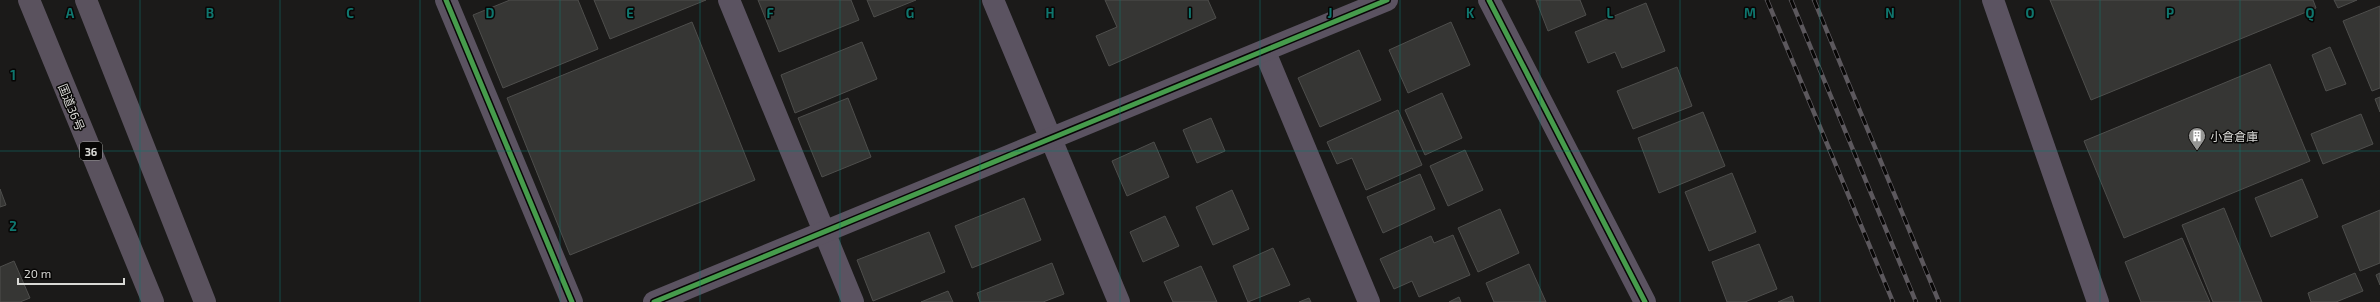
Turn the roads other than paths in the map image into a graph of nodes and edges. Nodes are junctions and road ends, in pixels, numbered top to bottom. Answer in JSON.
{"nodes":[{"id":1,"x":29,"y":0,"type":"edge"},
{"id":2,"x":86,"y":0,"type":"edge"},
{"id":3,"x":446,"y":0,"type":"edge"},
{"id":4,"x":729,"y":0,"type":"edge"},
{"id":5,"x":993,"y":0,"type":"edge"},
{"id":6,"x":1387,"y":0,"type":"edge"},
{"id":7,"x":1489,"y":0,"type":"edge"},
{"id":8,"x":1993,"y":0,"type":"edge"},
{"id":9,"x":1265,"y":52,"type":"junction"},
{"id":10,"x":1050,"y":140,"type":"junction"},
{"id":11,"x":823,"y":231,"type":"junction"},
{"id":12,"x":153,"y":302,"type":"edge"},
{"id":13,"x":205,"y":302,"type":"edge"},
{"id":14,"x":572,"y":302,"type":"edge"},
{"id":15,"x":654,"y":302,"type":"edge"},
{"id":16,"x":853,"y":302,"type":"edge"},
{"id":17,"x":1119,"y":302,"type":"edge"},
{"id":18,"x":1369,"y":302,"type":"edge"},
{"id":19,"x":1646,"y":302,"type":"edge"},
{"id":20,"x":2098,"y":302,"type":"edge"}],
"edges":[{"from":1,"to":12,"type":"highway","name":"国道36号","number":"36"},
{"from":2,"to":13,"type":"highway"},
{"from":3,"to":14,"type":"street"},
{"from":4,"to":11,"type":"street"},
{"from":5,"to":10,"type":"street"},
{"from":6,"to":9,"type":"street"},
{"from":7,"to":19,"type":"street"},
{"from":8,"to":20,"type":"street"},
{"from":9,"to":10,"type":"street"},
{"from":9,"to":18,"type":"street"},
{"from":10,"to":11,"type":"street"},
{"from":10,"to":17,"type":"street"},
{"from":11,"to":15,"type":"street"},
{"from":11,"to":16,"type":"street"}]}
